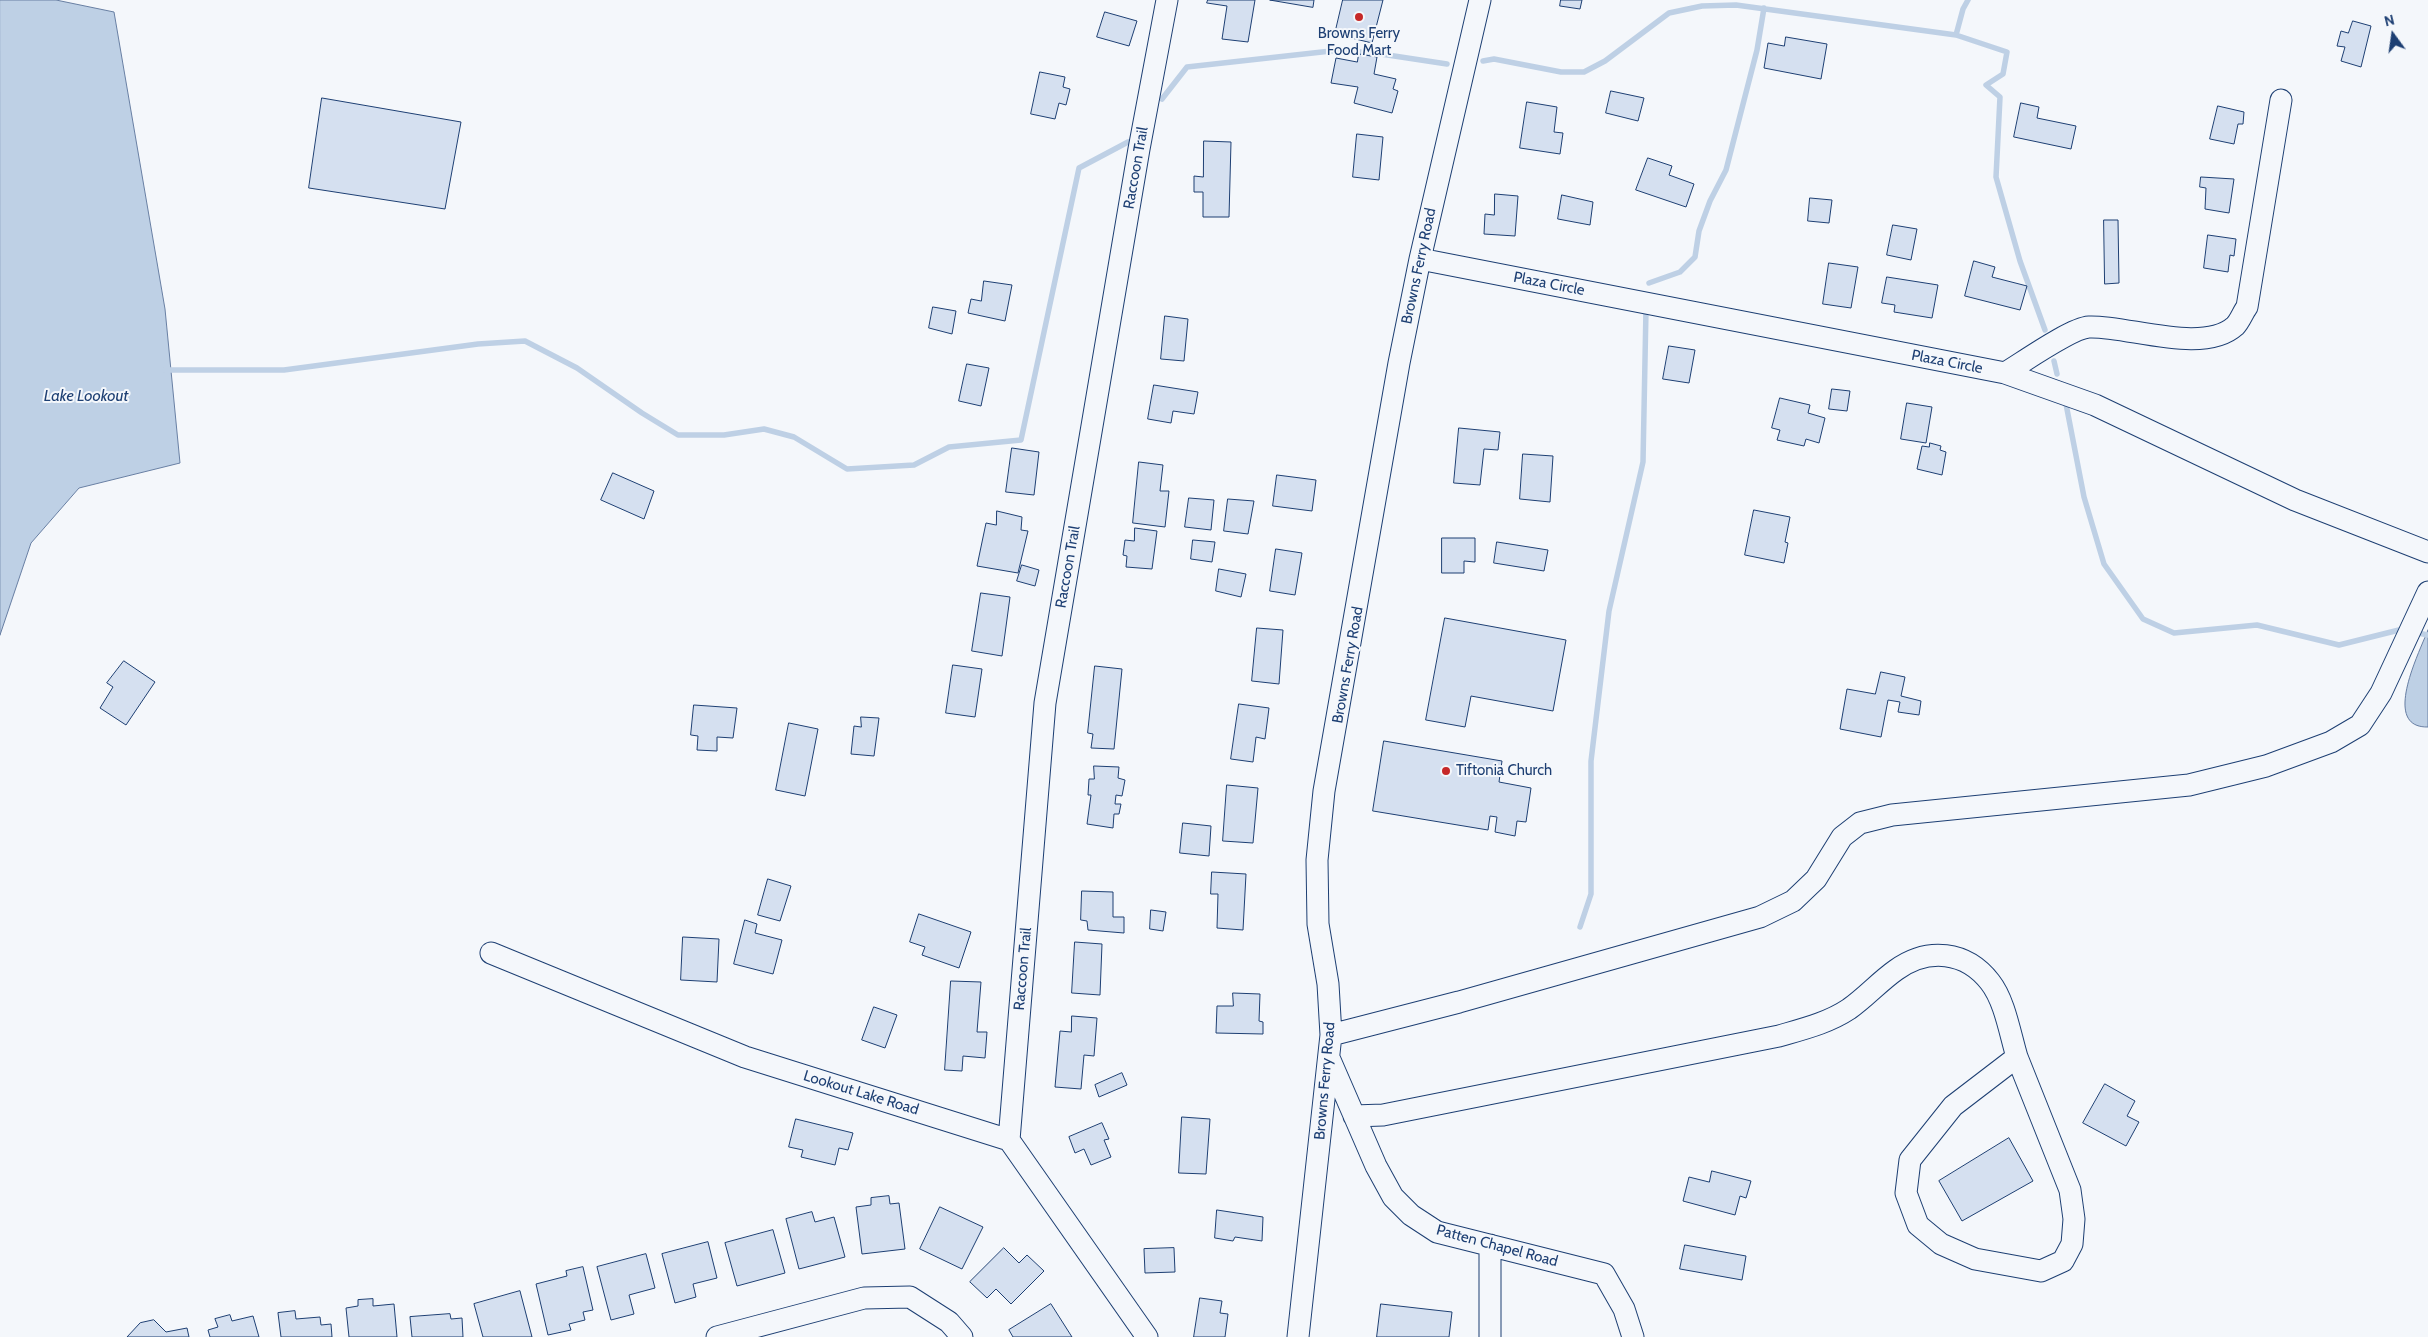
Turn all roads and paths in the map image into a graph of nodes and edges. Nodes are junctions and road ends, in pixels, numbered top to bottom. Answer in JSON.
{"nodes":[{"id":1,"x":1167,"y":0,"type":"edge"},
{"id":2,"x":1480,"y":0,"type":"edge"},
{"id":3,"x":2281,"y":100,"type":"dead end"},
{"id":4,"x":1420,"y":259,"type":"junction"},
{"id":5,"x":2005,"y":373,"type":"junction"},
{"id":6,"x":2428,"y":552,"type":"edge"},
{"id":7,"x":2428,"y":592,"type":"edge"},
{"id":8,"x":491,"y":953,"type":"dead end"},
{"id":9,"x":1331,"y":1034,"type":"junction"},
{"id":10,"x":2017,"y":1057,"type":"junction"},
{"id":11,"x":1330,"y":1059,"type":"junction"},
{"id":12,"x":1354,"y":1116,"type":"junction"},
{"id":13,"x":1009,"y":1140,"type":"junction"},
{"id":14,"x":1490,"y":1245,"type":"junction"},
{"id":15,"x":716,"y":1337,"type":"edge"},
{"id":16,"x":962,"y":1337,"type":"edge"},
{"id":17,"x":1147,"y":1337,"type":"edge"},
{"id":18,"x":1298,"y":1337,"type":"edge"},
{"id":19,"x":1490,"y":1337,"type":"edge"},
{"id":20,"x":1633,"y":1337,"type":"edge"}],
"edges":[{"from":1,"to":13,"type":"street","name":"Raccoon Trail"},
{"from":2,"to":4,"type":"street","name":"Browns Ferry Road"},
{"from":3,"to":5,"type":"street"},
{"from":4,"to":5,"type":"street","name":"Plaza Circle"},
{"from":4,"to":9,"type":"street","name":"Browns Ferry Road"},
{"from":5,"to":6,"type":"street","name":"Plaza Circle"},
{"from":7,"to":9,"type":"street"},
{"from":8,"to":13,"type":"street","name":"Lookout Lake Road"},
{"from":9,"to":11,"type":"street","name":"Browns Ferry Road"},
{"from":10,"to":10,"type":"street"},
{"from":10,"to":12,"type":"street"},
{"from":11,"to":12,"type":"street","name":"Patten Chapel Road"},
{"from":11,"to":18,"type":"street","name":"Browns Ferry Road"},
{"from":12,"to":14,"type":"street","name":"Patten Chapel Road"},
{"from":13,"to":17,"type":"street"},
{"from":14,"to":19,"type":"street"},
{"from":14,"to":20,"type":"street","name":"Patten Chapel Road"},
{"from":15,"to":16,"type":"street"}]}
